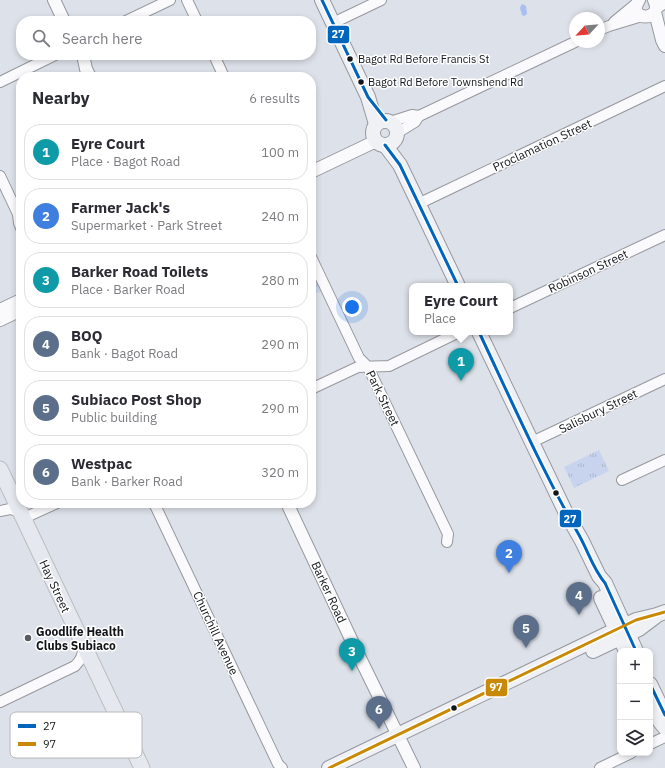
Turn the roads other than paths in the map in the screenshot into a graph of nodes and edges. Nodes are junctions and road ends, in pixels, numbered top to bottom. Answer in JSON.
{"nodes":[{"id":1,"x":54,"y":0,"type":"edge"},
{"id":2,"x":170,"y":0,"type":"edge"},
{"id":3,"x":187,"y":0,"type":"edge"},
{"id":4,"x":322,"y":0,"type":"edge"},
{"id":5,"x":381,"y":0,"type":"edge"},
{"id":6,"x":638,"y":1,"type":"edge"},
{"id":7,"x":657,"y":6,"type":"edge"},
{"id":8,"x":62,"y":16,"type":"edge"},
{"id":9,"x":136,"y":16,"type":"edge"},
{"id":10,"x":195,"y":16,"type":"edge"},
{"id":11,"x":643,"y":16,"type":"junction"},
{"id":12,"x":333,"y":23,"type":"junction"},
{"id":13,"x":609,"y":26,"type":"junction"},
{"id":14,"x":605,"y":28,"type":"edge"},
{"id":15,"x":664,"y":43,"type":"edge"},
{"id":16,"x":569,"y":45,"type":"edge"},
{"id":17,"x":45,"y":60,"type":"edge"},
{"id":18,"x":79,"y":60,"type":"edge"},
{"id":19,"x":84,"y":60,"type":"edge"},
{"id":20,"x":216,"y":60,"type":"edge"},
{"id":21,"x":20,"y":72,"type":"edge"},
{"id":22,"x":87,"y":72,"type":"edge"},
{"id":23,"x":88,"y":72,"type":"edge"},
{"id":24,"x":222,"y":72,"type":"edge"},
{"id":25,"x":16,"y":74,"type":"edge"},
{"id":26,"x":0,"y":82,"type":"edge"},
{"id":27,"x":665,"y":86,"type":"edge"},
{"id":28,"x":385,"y":132,"type":"junction"},
{"id":29,"x":316,"y":161,"type":"edge"},
{"id":30,"x":316,"y":169,"type":"edge"},
{"id":31,"x":0,"y":176,"type":"edge"},
{"id":32,"x":418,"y":204,"type":"junction"},
{"id":33,"x":16,"y":207,"type":"edge"},
{"id":34,"x":665,"y":235,"type":"edge"},
{"id":35,"x":316,"y":268,"type":"edge"},
{"id":36,"x":457,"y":283,"type":"edge"},
{"id":37,"x":16,"y":302,"type":"edge"},
{"id":38,"x":513,"y":307,"type":"edge"},
{"id":39,"x":0,"y":310,"type":"edge"},
{"id":40,"x":16,"y":312,"type":"edge"},
{"id":41,"x":0,"y":320,"type":"edge"},
{"id":42,"x":452,"y":335,"type":"edge"},
{"id":43,"x":480,"y":335,"type":"edge"},
{"id":44,"x":368,"y":367,"type":"junction"},
{"id":45,"x":665,"y":379,"type":"edge"},
{"id":46,"x":316,"y":387,"type":"edge"},
{"id":47,"x":532,"y":442,"type":"junction"},
{"id":48,"x":665,"y":460,"type":"edge"},
{"id":49,"x":0,"y":469,"type":"edge"},
{"id":50,"x":622,"y":480,"type":"dead end"},
{"id":51,"x":16,"y":502,"type":"edge"},
{"id":52,"x":19,"y":508,"type":"edge"},
{"id":53,"x":42,"y":508,"type":"edge"},
{"id":54,"x":156,"y":508,"type":"edge"},
{"id":55,"x":289,"y":508,"type":"edge"},
{"id":56,"x":297,"y":508,"type":"edge"},
{"id":57,"x":0,"y":511,"type":"edge"},
{"id":58,"x":22,"y":515,"type":"junction"},
{"id":59,"x":447,"y":542,"type":"dead end"},
{"id":60,"x":661,"y":614,"type":"edge"},
{"id":61,"x":623,"y":636,"type":"edge"},
{"id":62,"x":82,"y":641,"type":"junction"},
{"id":63,"x":633,"y":648,"type":"edge"},
{"id":64,"x":653,"y":690,"type":"edge"},
{"id":65,"x":0,"y":702,"type":"edge"},
{"id":66,"x":653,"y":707,"type":"edge"},
{"id":67,"x":116,"y":712,"type":"edge"},
{"id":68,"x":665,"y":715,"type":"edge"},
{"id":69,"x":665,"y":728,"type":"edge"},
{"id":70,"x":402,"y":737,"type":"junction"},
{"id":71,"x":665,"y":737,"type":"edge"},
{"id":72,"x":653,"y":743,"type":"edge"},
{"id":73,"x":625,"y":756,"type":"edge"},
{"id":74,"x":137,"y":758,"type":"edge"},
{"id":75,"x":279,"y":767,"type":"edge"},
{"id":76,"x":142,"y":768,"type":"edge"},
{"id":77,"x":329,"y":768,"type":"edge"},
{"id":78,"x":345,"y":768,"type":"edge"},
{"id":79,"x":414,"y":768,"type":"edge"},
{"id":80,"x":420,"y":768,"type":"edge"},
{"id":81,"x":600,"y":768,"type":"edge"}],
"edges":[{"from":1,"to":8,"type":"street"},
{"from":2,"to":9,"type":"street"},
{"from":3,"to":10,"type":"street"},
{"from":4,"to":12,"type":"main road"},
{"from":5,"to":12,"type":"street"},
{"from":6,"to":11,"type":"street"},
{"from":6,"to":13,"type":"street"},
{"from":7,"to":11,"type":"street"},
{"from":7,"to":15,"type":"street"},
{"from":11,"to":13,"type":"street"},
{"from":11,"to":15,"type":"street"},
{"from":12,"to":28,"type":"main road"},
{"from":13,"to":14,"type":"street"},
{"from":16,"to":28,"type":"street"},
{"from":17,"to":21,"type":"street"},
{"from":18,"to":22,"type":"street"},
{"from":19,"to":23,"type":"street"},
{"from":20,"to":24,"type":"street"},
{"from":25,"to":26,"type":"street"},
{"from":27,"to":32,"type":"street","name":"Proclamation Street"},
{"from":28,"to":29,"type":"street"},
{"from":28,"to":30,"type":"street"},
{"from":28,"to":32,"type":"main road"},
{"from":31,"to":33,"type":"street"},
{"from":32,"to":36,"type":"main road"},
{"from":34,"to":38,"type":"street","name":"Robinson Street"},
{"from":35,"to":44,"type":"street","name":"Park Street"},
{"from":37,"to":39,"type":"street"},
{"from":40,"to":41,"type":"street"},
{"from":42,"to":44,"type":"street"},
{"from":43,"to":47,"type":"main road"},
{"from":44,"to":46,"type":"street"},
{"from":44,"to":59,"type":"street","name":"Park Street"},
{"from":45,"to":47,"type":"street","name":"Salisbury Street"},
{"from":47,"to":61,"type":"main road"},
{"from":48,"to":50,"type":"street"},
{"from":49,"to":51,"type":"main road","name":"Hay Street"},
{"from":52,"to":58,"type":"main road","name":"Hay Street"},
{"from":53,"to":58,"type":"street"},
{"from":54,"to":75,"type":"street","name":"Churchill Avenue"},
{"from":55,"to":70,"type":"street","name":"Barker Road"},
{"from":56,"to":70,"type":"street","name":"Barker Road"},
{"from":57,"to":58,"type":"street"},
{"from":58,"to":62,"type":"main road","name":"Hay Street"},
{"from":60,"to":61,"type":"main road"},
{"from":61,"to":63,"type":"main road"},
{"from":61,"to":70,"type":"main road"},
{"from":62,"to":65,"type":"street"},
{"from":62,"to":67,"type":"main road","name":"Hay Street"},
{"from":64,"to":68,"type":"main road"},
{"from":66,"to":69,"type":"main road"},
{"from":70,"to":77,"type":"main road"},
{"from":70,"to":78,"type":"main road"},
{"from":70,"to":79,"type":"street","name":"Barker Road"},
{"from":70,"to":80,"type":"street","name":"Barker Road"},
{"from":71,"to":72,"type":"street"},
{"from":73,"to":81,"type":"street"},
{"from":74,"to":76,"type":"main road","name":"Hay Street"}]}
